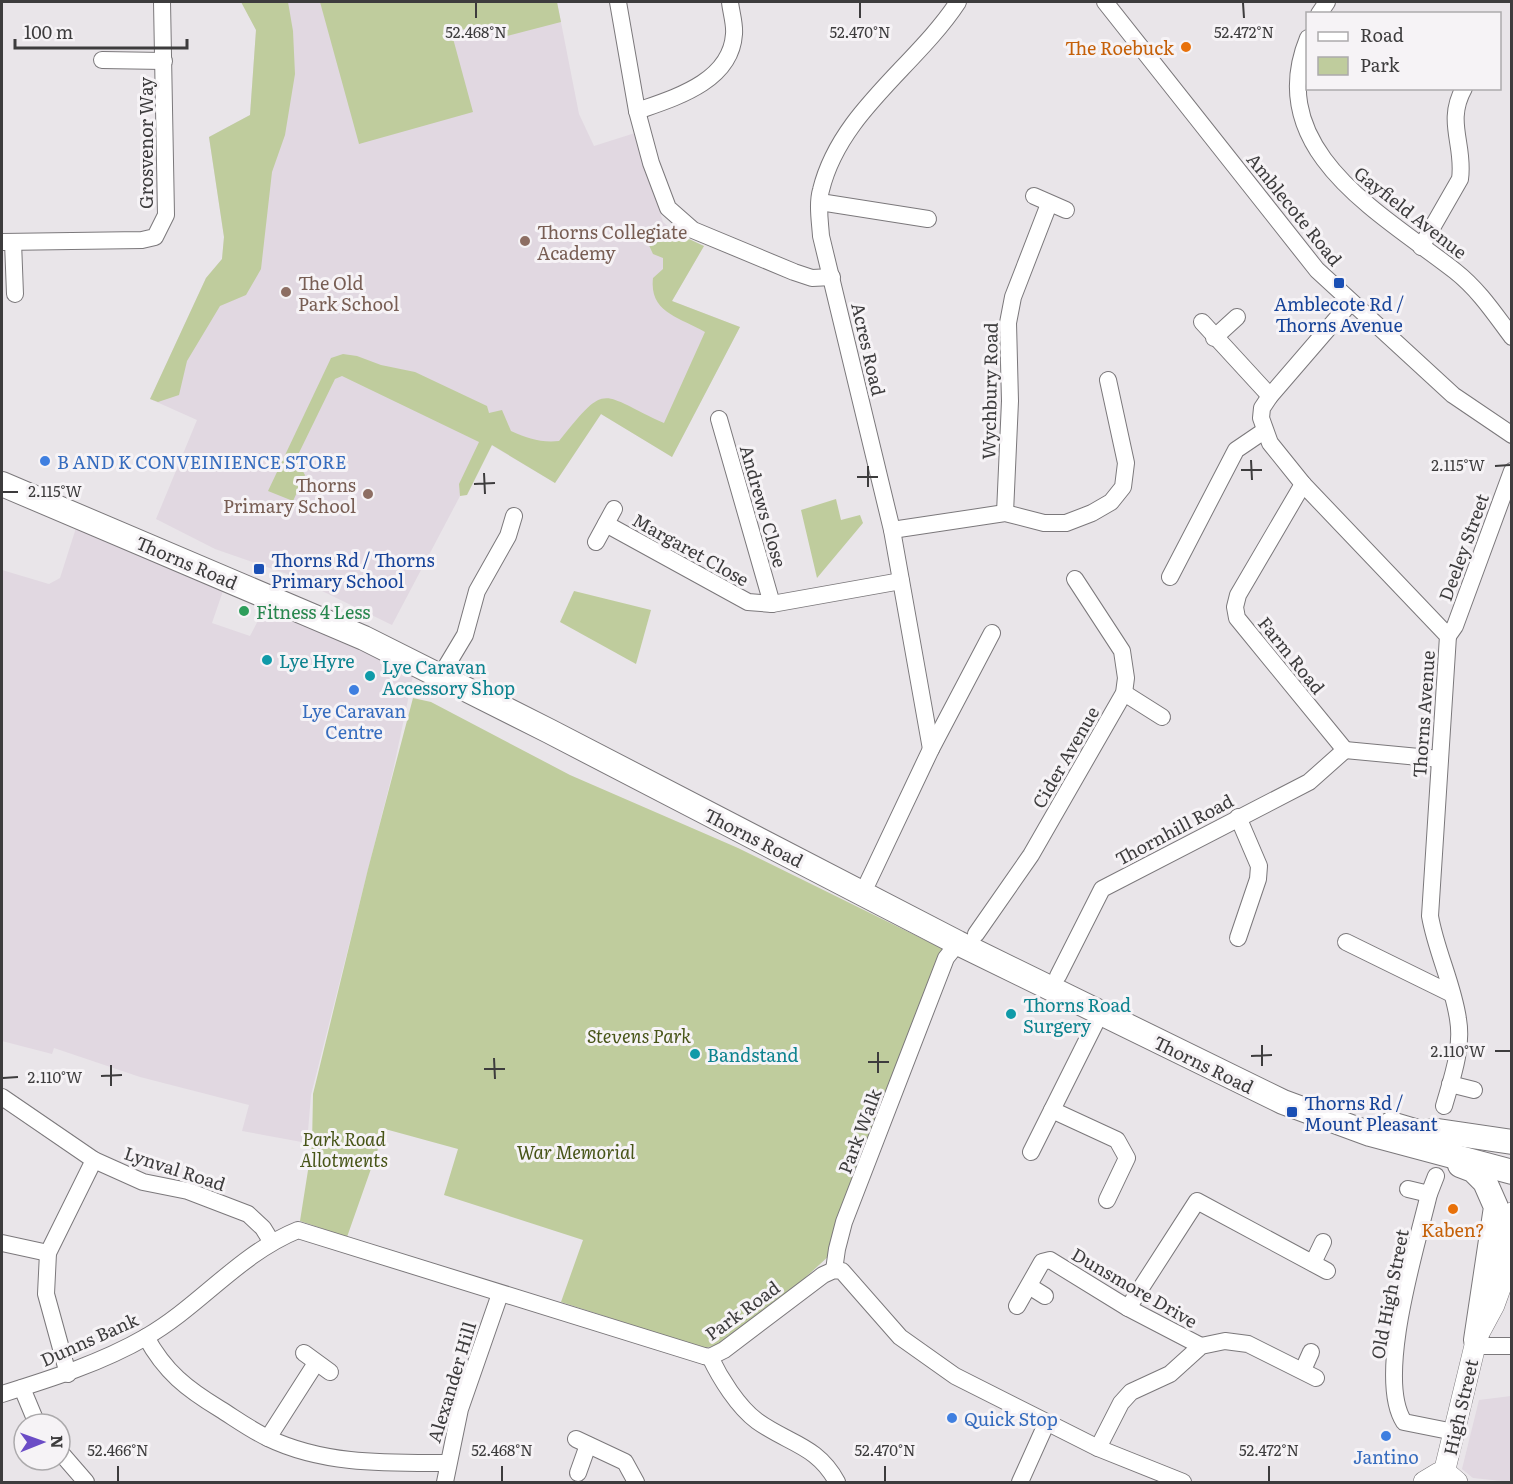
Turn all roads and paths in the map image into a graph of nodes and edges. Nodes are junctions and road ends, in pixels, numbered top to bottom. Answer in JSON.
{"nodes":[{"id":1,"x":162,"y":2,"type":"edge"},
{"id":2,"x":618,"y":2,"type":"edge"},
{"id":3,"x":730,"y":2,"type":"edge"},
{"id":4,"x":958,"y":2,"type":"edge"},
{"id":5,"x":1105,"y":2,"type":"edge"},
{"id":6,"x":1306,"y":44,"type":"edge"},
{"id":7,"x":102,"y":60,"type":"dead end"},
{"id":8,"x":164,"y":61,"type":"junction"},
{"id":9,"x":1463,"y":90,"type":"edge"},
{"id":10,"x":637,"y":111,"type":"junction"},
{"id":11,"x":1034,"y":196,"type":"dead end"},
{"id":12,"x":820,"y":202,"type":"junction"},
{"id":13,"x":1049,"y":204,"type":"junction"},
{"id":14,"x":1066,"y":210,"type":"dead end"},
{"id":15,"x":928,"y":219,"type":"dead end"},
{"id":16,"x":7,"y":242,"type":"edge"},
{"id":17,"x":1421,"y":247,"type":"junction"},
{"id":18,"x":832,"y":277,"type":"junction"},
{"id":19,"x":15,"y":294,"type":"dead end"},
{"id":20,"x":1351,"y":302,"type":"junction"},
{"id":21,"x":1237,"y":316,"type":"dead end"},
{"id":22,"x":1202,"y":322,"type":"dead end"},
{"id":23,"x":1512,"y":337,"type":"edge"},
{"id":24,"x":1214,"y":338,"type":"junction"},
{"id":25,"x":1108,"y":379,"type":"dead end"},
{"id":26,"x":1270,"y":396,"type":"junction"},
{"id":27,"x":719,"y":419,"type":"dead end"},
{"id":28,"x":1264,"y":431,"type":"junction"},
{"id":29,"x":1512,"y":435,"type":"edge"},
{"id":30,"x":2,"y":468,"type":"edge"},
{"id":31,"x":1512,"y":471,"type":"edge"},
{"id":32,"x":2,"y":484,"type":"edge"},
{"id":33,"x":1303,"y":484,"type":"junction"},
{"id":34,"x":1005,"y":513,"type":"junction"},
{"id":35,"x":514,"y":516,"type":"dead end"},
{"id":36,"x":892,"y":530,"type":"junction"},
{"id":37,"x":596,"y":542,"type":"dead end"},
{"id":38,"x":1170,"y":577,"type":"dead end"},
{"id":39,"x":901,"y":581,"type":"junction"},
{"id":40,"x":1077,"y":590,"type":"dead end"},
{"id":41,"x":772,"y":604,"type":"junction"},
{"id":42,"x":993,"y":633,"type":"dead end"},
{"id":43,"x":1449,"y":636,"type":"junction"},
{"id":44,"x":447,"y":665,"type":"junction"},
{"id":45,"x":1124,"y":693,"type":"junction"},
{"id":46,"x":1162,"y":717,"type":"dead end"},
{"id":47,"x":931,"y":749,"type":"junction"},
{"id":48,"x":1345,"y":750,"type":"junction"},
{"id":49,"x":1440,"y":759,"type":"junction"},
{"id":50,"x":1238,"y":817,"type":"junction"},
{"id":51,"x":868,"y":882,"type":"junction"},
{"id":52,"x":1238,"y":938,"type":"dead end"},
{"id":53,"x":967,"y":939,"type":"junction"},
{"id":54,"x":1346,"y":942,"type":"dead end"},
{"id":55,"x":1058,"y":976,"type":"junction"},
{"id":56,"x":1452,"y":994,"type":"junction"},
{"id":57,"x":1100,"y":1014,"type":"junction"},
{"id":58,"x":1450,"y":1084,"type":"junction"},
{"id":59,"x":1474,"y":1090,"type":"dead end"},
{"id":60,"x":2,"y":1097,"type":"edge"},
{"id":61,"x":1444,"y":1106,"type":"dead end"},
{"id":62,"x":1052,"y":1110,"type":"junction"},
{"id":63,"x":1512,"y":1126,"type":"edge"},
{"id":64,"x":1429,"y":1138,"type":"junction"},
{"id":65,"x":1512,"y":1142,"type":"edge"},
{"id":66,"x":1031,"y":1152,"type":"dead end"},
{"id":67,"x":1512,"y":1159,"type":"edge"},
{"id":68,"x":94,"y":1160,"type":"junction"},
{"id":69,"x":1512,"y":1172,"type":"edge"},
{"id":70,"x":1436,"y":1176,"type":"dead end"},
{"id":71,"x":1408,"y":1189,"type":"dead end"},
{"id":72,"x":1429,"y":1194,"type":"junction"},
{"id":73,"x":1107,"y":1200,"type":"dead end"},
{"id":74,"x":1512,"y":1213,"type":"edge"},
{"id":75,"x":271,"y":1241,"type":"junction"},
{"id":76,"x":1323,"y":1242,"type":"dead end"},
{"id":77,"x":2,"y":1243,"type":"edge"},
{"id":78,"x":48,"y":1253,"type":"junction"},
{"id":79,"x":1512,"y":1256,"type":"edge"},
{"id":80,"x":834,"y":1270,"type":"junction"},
{"id":81,"x":1029,"y":1286,"type":"junction"},
{"id":82,"x":500,"y":1294,"type":"junction"},
{"id":83,"x":1045,"y":1296,"type":"dead end"},
{"id":84,"x":1017,"y":1306,"type":"dead end"},
{"id":85,"x":1128,"y":1308,"type":"junction"},
{"id":86,"x":146,"y":1337,"type":"junction"},
{"id":87,"x":1475,"y":1343,"type":"junction"},
{"id":88,"x":1201,"y":1346,"type":"junction"},
{"id":89,"x":1512,"y":1346,"type":"edge"},
{"id":90,"x":1311,"y":1352,"type":"dead end"},
{"id":91,"x":710,"y":1357,"type":"junction"},
{"id":92,"x":317,"y":1363,"type":"dead end"},
{"id":93,"x":68,"y":1374,"type":"junction"},
{"id":94,"x":22,"y":1388,"type":"junction"},
{"id":95,"x":2,"y":1394,"type":"edge"},
{"id":96,"x":32,"y":1412,"type":"edge"},
{"id":97,"x":1047,"y":1422,"type":"junction"},
{"id":98,"x":1454,"y":1432,"type":"junction"},
{"id":99,"x":268,"y":1438,"type":"junction"},
{"id":100,"x":1098,"y":1448,"type":"junction"},
{"id":101,"x":447,"y":1463,"type":"junction"},
{"id":102,"x":72,"y":1465,"type":"edge"},
{"id":103,"x":578,"y":1473,"type":"dead end"},
{"id":104,"x":1450,"y":1478,"type":"edge"},
{"id":105,"x":87,"y":1482,"type":"edge"},
{"id":106,"x":445,"y":1482,"type":"edge"},
{"id":107,"x":636,"y":1482,"type":"edge"},
{"id":108,"x":837,"y":1482,"type":"edge"},
{"id":109,"x":1020,"y":1482,"type":"edge"},
{"id":110,"x":1183,"y":1482,"type":"edge"},
{"id":111,"x":1424,"y":1482,"type":"edge"}],
"edges":[{"from":1,"to":8,"type":"street","name":"Grosvenor Way"},
{"from":2,"to":10,"type":"street"},
{"from":3,"to":10,"type":"street"},
{"from":4,"to":12,"type":"street","name":"Acres Road"},
{"from":5,"to":20,"type":"street","name":"Amblecote Road"},
{"from":6,"to":17,"type":"street","name":"Gayfield Avenue"},
{"from":7,"to":8,"type":"street"},
{"from":8,"to":16,"type":"street","name":"Grosvenor Way"},
{"from":9,"to":17,"type":"street"},
{"from":10,"to":18,"type":"street"},
{"from":11,"to":13,"type":"street"},
{"from":12,"to":15,"type":"street"},
{"from":12,"to":18,"type":"street","name":"Acres Road"},
{"from":13,"to":14,"type":"street"},
{"from":13,"to":34,"type":"street","name":"Wychbury Road"},
{"from":16,"to":19,"type":"street"},
{"from":17,"to":23,"type":"street","name":"Gayfield Avenue"},
{"from":18,"to":36,"type":"street","name":"Acres Road"},
{"from":20,"to":26,"type":"street"},
{"from":20,"to":29,"type":"street","name":"Amblecote Road"},
{"from":21,"to":24,"type":"street"},
{"from":22,"to":24,"type":"street"},
{"from":24,"to":26,"type":"street"},
{"from":25,"to":34,"type":"street"},
{"from":26,"to":28,"type":"street"},
{"from":27,"to":41,"type":"street","name":"Andrews Close"},
{"from":28,"to":33,"type":"street","name":"Thorns Avenue"},
{"from":28,"to":38,"type":"street"},
{"from":30,"to":44,"type":"highway","name":"Thorns Road"},
{"from":31,"to":43,"type":"street","name":"Deeley Street"},
{"from":32,"to":53,"type":"highway","name":"Thorns Road"},
{"from":33,"to":43,"type":"street","name":"Thorns Avenue"},
{"from":33,"to":48,"type":"street","name":"Farm Road"},
{"from":34,"to":36,"type":"street"},
{"from":35,"to":44,"type":"street"},
{"from":36,"to":39,"type":"street","name":"Acres Road"},
{"from":37,"to":41,"type":"street","name":"Margaret Close"},
{"from":39,"to":41,"type":"street","name":"Margaret Close"},
{"from":39,"to":47,"type":"street","name":"Acres Road"},
{"from":40,"to":45,"type":"street"},
{"from":42,"to":47,"type":"street"},
{"from":43,"to":49,"type":"street","name":"Thorns Avenue"},
{"from":44,"to":51,"type":"highway","name":"Thorns Road"},
{"from":45,"to":46,"type":"street"},
{"from":45,"to":53,"type":"street","name":"Cider Avenue"},
{"from":47,"to":51,"type":"street"},
{"from":48,"to":49,"type":"street"},
{"from":48,"to":50,"type":"street","name":"Thornhill Road"},
{"from":49,"to":56,"type":"street","name":"Thorns Avenue"},
{"from":50,"to":52,"type":"street"},
{"from":50,"to":55,"type":"street","name":"Thornhill Road"},
{"from":51,"to":53,"type":"highway","name":"Thorns Road"},
{"from":53,"to":55,"type":"highway","name":"Thorns Road"},
{"from":53,"to":57,"type":"highway","name":"Thorns Road"},
{"from":53,"to":80,"type":"street","name":"Park Walk"},
{"from":54,"to":56,"type":"street"},
{"from":55,"to":64,"type":"highway","name":"Thorns Road"},
{"from":56,"to":58,"type":"street","name":"Thorns Avenue"},
{"from":57,"to":62,"type":"street"},
{"from":57,"to":64,"type":"highway","name":"Thorns Road"},
{"from":58,"to":59,"type":"street"},
{"from":58,"to":61,"type":"street","name":"Thorns Avenue"},
{"from":60,"to":68,"type":"street","name":"Lynval Road"},
{"from":62,"to":66,"type":"street"},
{"from":62,"to":73,"type":"street"},
{"from":63,"to":64,"type":"highway"},
{"from":64,"to":65,"type":"highway","name":"Thorns Road"},
{"from":64,"to":67,"type":"highway"},
{"from":64,"to":69,"type":"highway","name":"Thorns Road"},
{"from":64,"to":87,"type":"highway"},
{"from":68,"to":75,"type":"street","name":"Lynval Road"},
{"from":68,"to":78,"type":"street"},
{"from":70,"to":72,"type":"street","name":"Old High Street"},
{"from":71,"to":72,"type":"street"},
{"from":72,"to":98,"type":"street","name":"Old High Street"},
{"from":74,"to":87,"type":"main road","name":"High Street"},
{"from":75,"to":82,"type":"street","name":"Park Road"},
{"from":75,"to":86,"type":"street","name":"Dunns Bank"},
{"from":76,"to":85,"type":"street"},
{"from":77,"to":78,"type":"street"},
{"from":78,"to":93,"type":"street"},
{"from":79,"to":87,"type":"main road","name":"High Street"},
{"from":80,"to":91,"type":"street","name":"Park Road"},
{"from":80,"to":97,"type":"street"},
{"from":81,"to":83,"type":"street"},
{"from":81,"to":84,"type":"street","name":"Dunsmore Drive"},
{"from":81,"to":85,"type":"street","name":"Dunsmore Drive"},
{"from":82,"to":91,"type":"street","name":"Park Road"},
{"from":82,"to":101,"type":"street","name":"Alexander Hill"},
{"from":85,"to":88,"type":"street","name":"Dunsmore Drive"},
{"from":86,"to":93,"type":"street","name":"Dunns Bank"},
{"from":86,"to":99,"type":"street"},
{"from":87,"to":89,"type":"street"},
{"from":87,"to":98,"type":"main road","name":"High Street"},
{"from":88,"to":90,"type":"street"},
{"from":88,"to":100,"type":"street"},
{"from":91,"to":108,"type":"street"},
{"from":92,"to":99,"type":"street"},
{"from":93,"to":94,"type":"street","name":"Dunns Bank"},
{"from":94,"to":95,"type":"street","name":"Dunns Bank"},
{"from":94,"to":96,"type":"street"},
{"from":97,"to":100,"type":"street"},
{"from":97,"to":109,"type":"street"},
{"from":98,"to":104,"type":"main road","name":"High Street"},
{"from":99,"to":101,"type":"street"},
{"from":100,"to":110,"type":"street"},
{"from":101,"to":106,"type":"street","name":"Alexander Hill"},
{"from":102,"to":105,"type":"street"},
{"from":103,"to":107,"type":"street"},
{"from":104,"to":111,"type":"main road","name":"High Street"}]}
